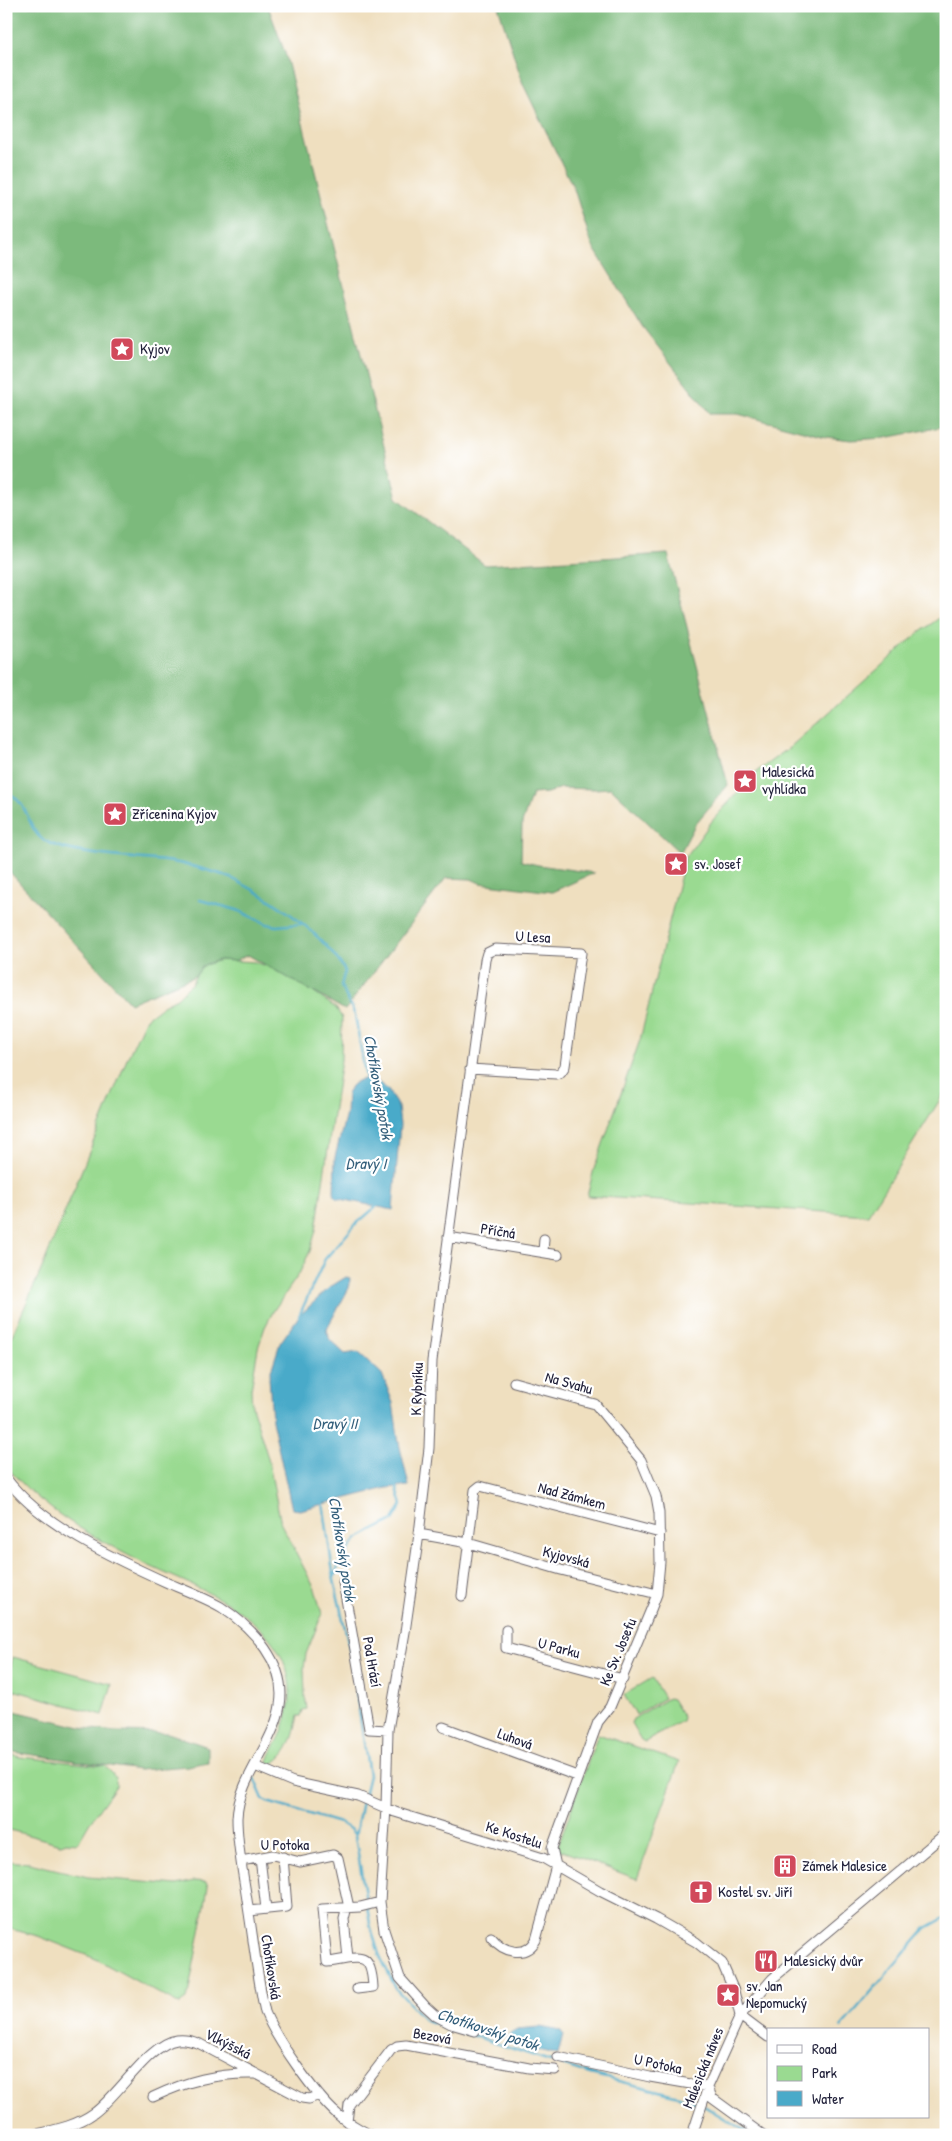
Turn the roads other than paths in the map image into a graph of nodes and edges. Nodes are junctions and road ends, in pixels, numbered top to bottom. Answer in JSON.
{"nodes":[{"id":1,"x":470,"y":1069,"type":"junction"},
{"id":2,"x":448,"y":1237,"type":"junction"},
{"id":3,"x":544,"y":1239,"type":"dead end"},
{"id":4,"x":543,"y":1252,"type":"junction"},
{"id":5,"x":558,"y":1255,"type":"dead end"},
{"id":6,"x":514,"y":1382,"type":"dead end"},
{"id":7,"x":630,"y":1444,"type":"joint"},
{"id":8,"x":6,"y":1478,"type":"edge"},
{"id":9,"x":419,"y":1534,"type":"junction"},
{"id":10,"x":660,"y":1534,"type":"junction"},
{"id":11,"x":468,"y":1543,"type":"junction"},
{"id":12,"x":343,"y":1582,"type":"dead end"},
{"id":13,"x":657,"y":1594,"type":"junction"},
{"id":14,"x":462,"y":1596,"type":"dead end"},
{"id":15,"x":506,"y":1630,"type":"dead end"},
{"id":16,"x":622,"y":1679,"type":"junction"},
{"id":17,"x":443,"y":1727,"type":"dead end"},
{"id":18,"x":388,"y":1730,"type":"junction"},
{"id":19,"x":255,"y":1766,"type":"junction"},
{"id":20,"x":578,"y":1776,"type":"junction"},
{"id":21,"x":386,"y":1808,"type":"junction"},
{"id":22,"x":946,"y":1833,"type":"edge"},
{"id":23,"x":283,"y":1857,"type":"junction"},
{"id":24,"x":260,"y":1858,"type":"junction"},
{"id":25,"x":241,"y":1861,"type":"junction"},
{"id":26,"x":556,"y":1866,"type":"junction"},
{"id":27,"x":377,"y":1902,"type":"junction"},
{"id":28,"x":347,"y":1907,"type":"junction"},
{"id":29,"x":266,"y":1909,"type":"junction"},
{"id":30,"x":249,"y":1911,"type":"junction"},
{"id":31,"x":491,"y":1937,"type":"dead end"},
{"id":32,"x":348,"y":1958,"type":"junction"},
{"id":33,"x":357,"y":1989,"type":"dead end"},
{"id":34,"x":740,"y":2016,"type":"junction"},
{"id":35,"x":475,"y":2031,"type":"dead end"},
{"id":36,"x":767,"y":2036,"type":"edge"},
{"id":37,"x":558,"y":2057,"type":"dead end"},
{"id":38,"x":554,"y":2070,"type":"dead end"},
{"id":39,"x":257,"y":2075,"type":"junction"},
{"id":40,"x":708,"y":2087,"type":"junction"},
{"id":41,"x":319,"y":2095,"type":"junction"},
{"id":42,"x":153,"y":2097,"type":"dead end"},
{"id":43,"x":347,"y":2122,"type":"junction"},
{"id":44,"x":33,"y":2135,"type":"edge"},
{"id":45,"x":370,"y":2135,"type":"edge"},
{"id":46,"x":692,"y":2135,"type":"edge"},
{"id":47,"x":763,"y":2135,"type":"edge"}],
"edges":[{"from":1,"to":1,"type":"street","name":"U Lesa"},
{"from":1,"to":2,"type":"street","name":"K Rybníku"},
{"from":2,"to":4,"type":"street","name":"Příčná"},
{"from":2,"to":9,"type":"street","name":"K Rybníku"},
{"from":3,"to":4,"type":"street"},
{"from":4,"to":5,"type":"street","name":"Příčná"},
{"from":6,"to":7,"type":"street","name":"Na Svahu"},
{"from":7,"to":10,"type":"street","name":"Ke Sv. Josefu"},
{"from":8,"to":19,"type":"street","name":"Chotíkovská"},
{"from":9,"to":11,"type":"street","name":"Kyjovská"},
{"from":9,"to":18,"type":"street","name":"K Rybníku"},
{"from":10,"to":11,"type":"street","name":"Nad Zámkem"},
{"from":10,"to":13,"type":"street","name":"Ke Sv. Josefu"},
{"from":11,"to":13,"type":"street","name":"Kyjovská"},
{"from":11,"to":14,"type":"street"},
{"from":12,"to":18,"type":"street","name":"Pod Hrází"},
{"from":13,"to":16,"type":"street","name":"Ke Sv. Josefu"},
{"from":15,"to":16,"type":"street","name":"U Parku"},
{"from":16,"to":20,"type":"street","name":"Ke Sv. Josefu"},
{"from":17,"to":20,"type":"street","name":"Luhová"},
{"from":18,"to":21,"type":"street","name":"K Rybníku"},
{"from":19,"to":21,"type":"street","name":"Ke Kostelu"},
{"from":19,"to":25,"type":"street","name":"Chotíkovská"},
{"from":20,"to":26,"type":"street","name":"Ke Sv. Josefu"},
{"from":21,"to":26,"type":"street","name":"Ke Kostelu"},
{"from":21,"to":27,"type":"street"},
{"from":22,"to":34,"type":"street","name":"Malesická náves"},
{"from":23,"to":24,"type":"street","name":"U Potoka"},
{"from":23,"to":28,"type":"street","name":"U Potoka"},
{"from":23,"to":29,"type":"street"},
{"from":24,"to":25,"type":"street","name":"U Potoka"},
{"from":24,"to":29,"type":"street"},
{"from":25,"to":30,"type":"street","name":"Chotíkovská"},
{"from":26,"to":31,"type":"street","name":"Ke Sv. Josefu"},
{"from":26,"to":34,"type":"street","name":"Ke Kostelu"},
{"from":27,"to":28,"type":"street"},
{"from":27,"to":35,"type":"street"},
{"from":28,"to":32,"type":"street","name":"U Potoka"},
{"from":28,"to":32,"type":"street"},
{"from":29,"to":30,"type":"street"},
{"from":30,"to":41,"type":"street","name":"Chotíkovská"},
{"from":32,"to":33,"type":"street"},
{"from":34,"to":36,"type":"street"},
{"from":34,"to":40,"type":"street","name":"Malesická náves"},
{"from":37,"to":40,"type":"street","name":"U Potoka"},
{"from":38,"to":43,"type":"street","name":"Bezová"},
{"from":39,"to":41,"type":"street","name":"Vlkýšská"},
{"from":39,"to":42,"type":"street"},
{"from":39,"to":44,"type":"street","name":"Vlkýšská"},
{"from":40,"to":46,"type":"street","name":"Malesická náves"},
{"from":40,"to":47,"type":"street"},
{"from":41,"to":43,"type":"street","name":"Chotíkovská"},
{"from":43,"to":45,"type":"street","name":"Chotíkovská"}]}
